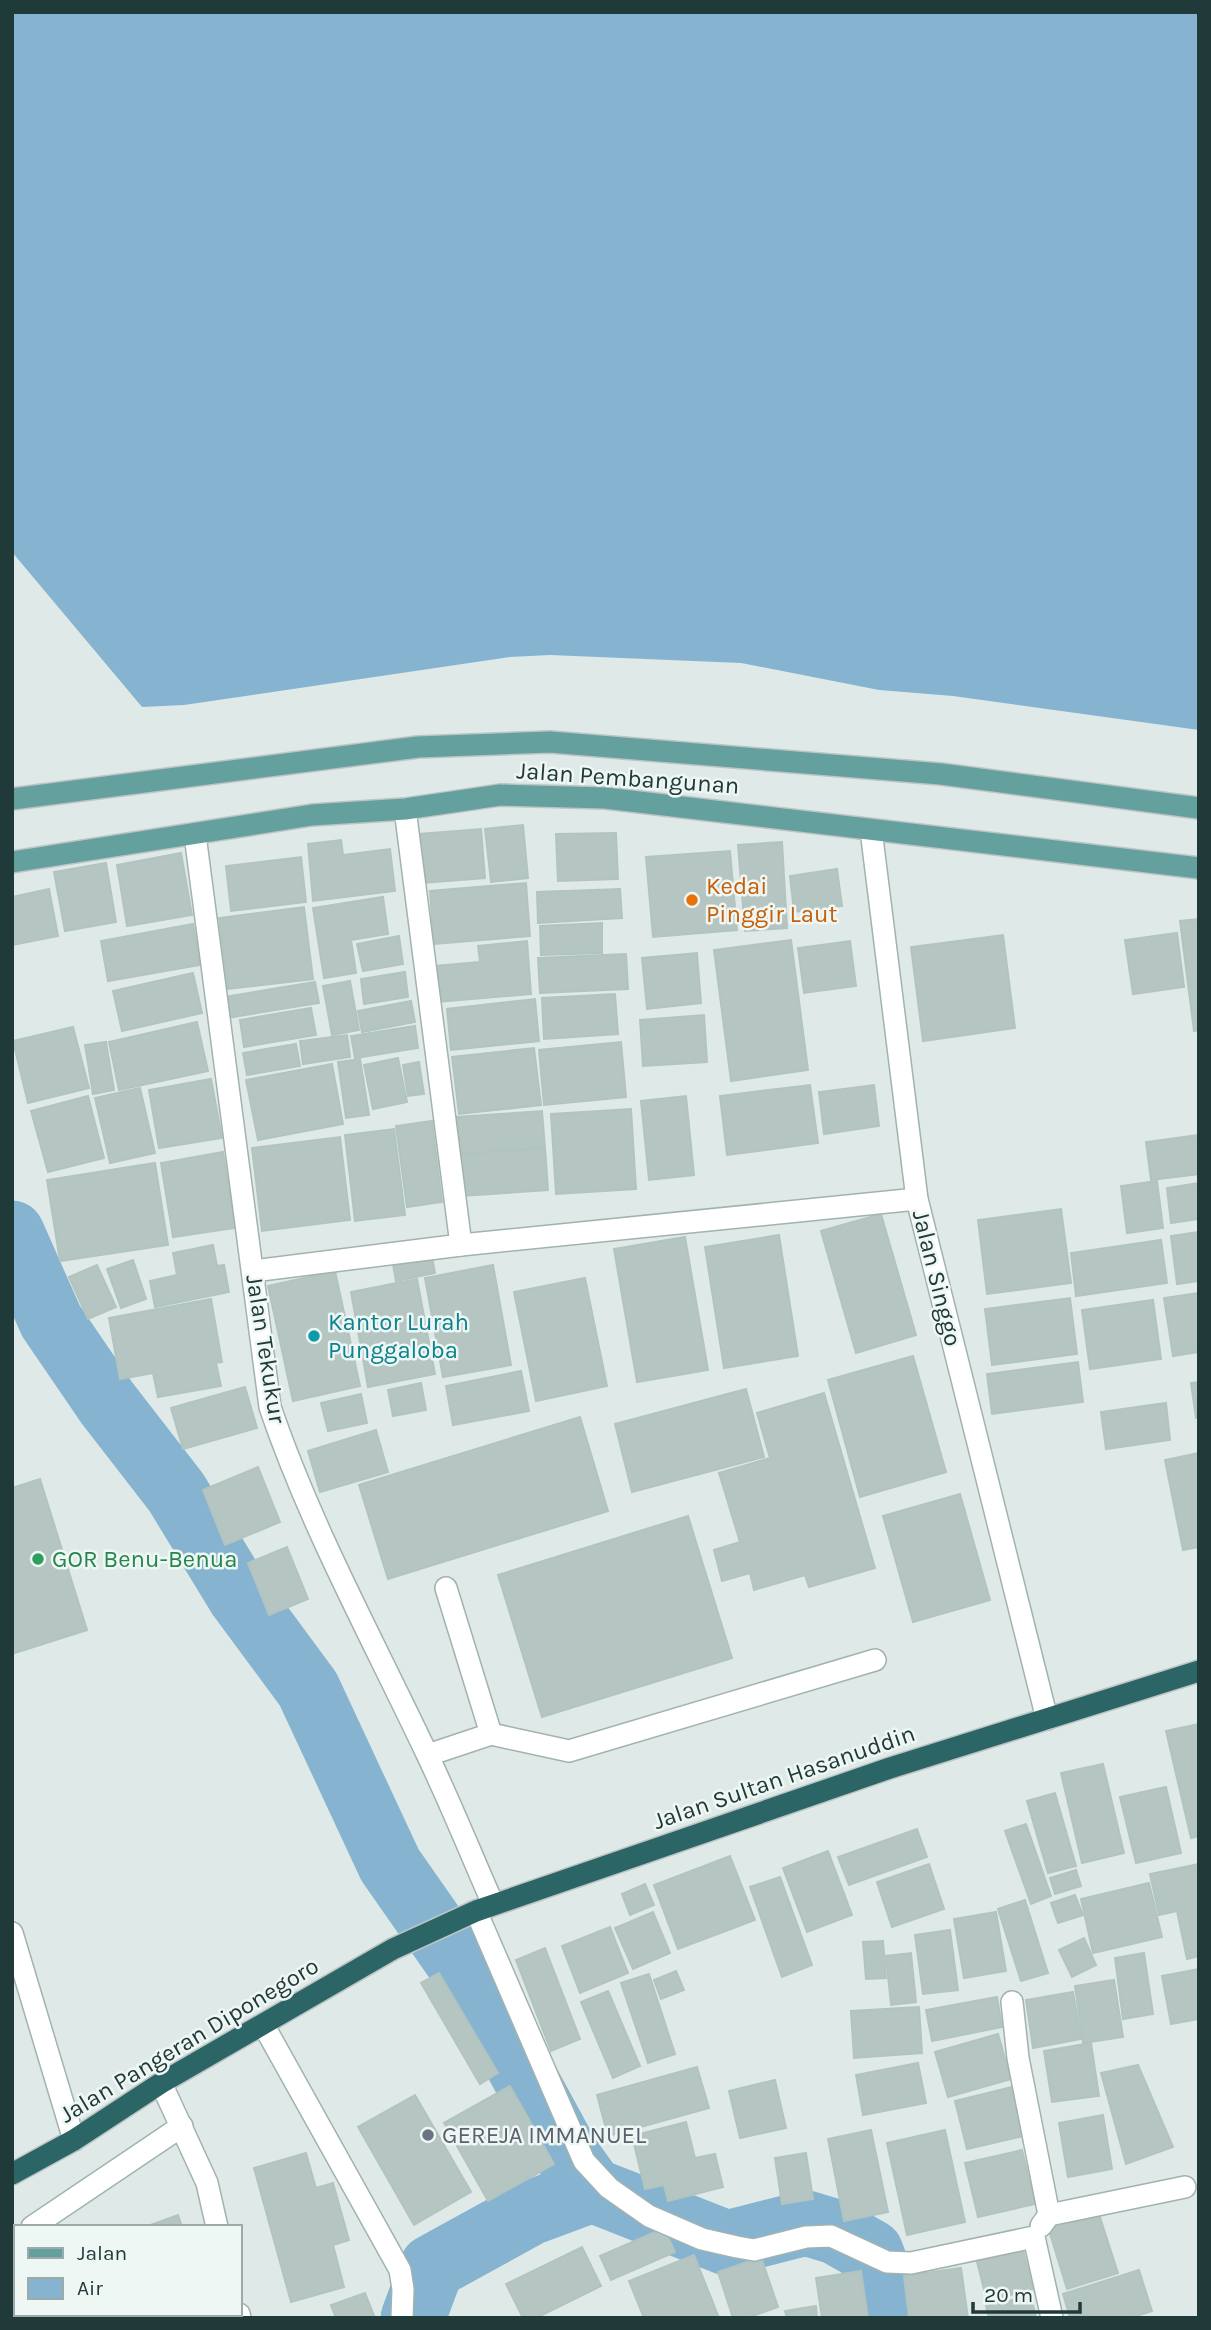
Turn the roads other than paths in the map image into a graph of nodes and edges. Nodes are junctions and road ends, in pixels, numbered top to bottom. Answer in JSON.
{"nodes":[{"id":1,"x":12,"y":799,"type":"edge"},
{"id":2,"x":1199,"y":808,"type":"edge"},
{"id":3,"x":405,"y":809,"type":"junction"},
{"id":4,"x":871,"y":830,"type":"junction"},
{"id":5,"x":195,"y":835,"type":"junction"},
{"id":6,"x":12,"y":862,"type":"edge"},
{"id":7,"x":1199,"y":868,"type":"edge"},
{"id":8,"x":917,"y":1199,"type":"junction"},
{"id":9,"x":461,"y":1244,"type":"junction"},
{"id":10,"x":253,"y":1272,"type":"junction"},
{"id":11,"x":446,"y":1588,"type":"dead end"},
{"id":12,"x":875,"y":1660,"type":"dead end"},
{"id":13,"x":1199,"y":1671,"type":"edge"},
{"id":14,"x":1047,"y":1719,"type":"junction"},
{"id":15,"x":491,"y":1734,"type":"junction"},
{"id":16,"x":428,"y":1755,"type":"junction"},
{"id":17,"x":476,"y":1911,"type":"junction"},
{"id":18,"x":12,"y":1933,"type":"edge"},
{"id":19,"x":393,"y":1949,"type":"joint"},
{"id":20,"x":1012,"y":2002,"type":"dead end"},
{"id":21,"x":264,"y":2026,"type":"junction"},
{"id":22,"x":160,"y":2083,"type":"junction"},
{"id":23,"x":182,"y":2126,"type":"junction"},
{"id":24,"x":75,"y":2140,"type":"junction"},
{"id":25,"x":12,"y":2174,"type":"edge"},
{"id":26,"x":1185,"y":2187,"type":"dead end"},
{"id":27,"x":1049,"y":2215,"type":"junction"},
{"id":28,"x":35,"y":2225,"type":"edge"},
{"id":29,"x":218,"y":2225,"type":"edge"},
{"id":30,"x":1034,"y":2237,"type":"junction"},
{"id":31,"x":402,"y":2318,"type":"edge"},
{"id":32,"x":1052,"y":2318,"type":"edge"}],
"edges":[{"from":1,"to":2,"type":"main road","name":"Jalan Pembangunan"},
{"from":3,"to":4,"type":"main road","name":"Jalan Pembangunan"},
{"from":3,"to":5,"type":"main road","name":"Jalan Pembangunan"},
{"from":3,"to":9,"type":"street"},
{"from":4,"to":7,"type":"main road","name":"Jalan Pembangunan"},
{"from":4,"to":8,"type":"street","name":"Jalan Singgo"},
{"from":5,"to":6,"type":"main road","name":"Jalan Pembangunan"},
{"from":5,"to":10,"type":"street","name":"Jalan Tekukur"},
{"from":8,"to":9,"type":"street"},
{"from":8,"to":14,"type":"street","name":"Jalan Singgo"},
{"from":9,"to":10,"type":"street"},
{"from":10,"to":16,"type":"street","name":"Jalan Tekukur"},
{"from":11,"to":15,"type":"street"},
{"from":12,"to":15,"type":"street"},
{"from":13,"to":14,"type":"highway","name":"Jalan Sultan Hasanuddin"},
{"from":14,"to":17,"type":"highway","name":"Jalan Sultan Hasanuddin"},
{"from":15,"to":16,"type":"street"},
{"from":16,"to":17,"type":"street","name":"Jalan Tekukur"},
{"from":17,"to":19,"type":"highway","name":"Jalan Sultan Hasanuddin"},
{"from":17,"to":30,"type":"street","name":"Jalan Tekukur"},
{"from":18,"to":24,"type":"street"},
{"from":19,"to":21,"type":"highway","name":"Jalan Pangeran Diponegoro"},
{"from":20,"to":27,"type":"street"},
{"from":21,"to":22,"type":"highway","name":"Jalan Pangeran Diponegoro"},
{"from":21,"to":31,"type":"street"},
{"from":22,"to":23,"type":"street"},
{"from":22,"to":24,"type":"highway","name":"Jalan Pangeran Diponegoro"},
{"from":23,"to":28,"type":"street"},
{"from":23,"to":29,"type":"street"},
{"from":24,"to":25,"type":"highway","name":"Jalan Pangeran Diponegoro"},
{"from":26,"to":27,"type":"street"},
{"from":27,"to":30,"type":"street"},
{"from":30,"to":32,"type":"street"}]}
